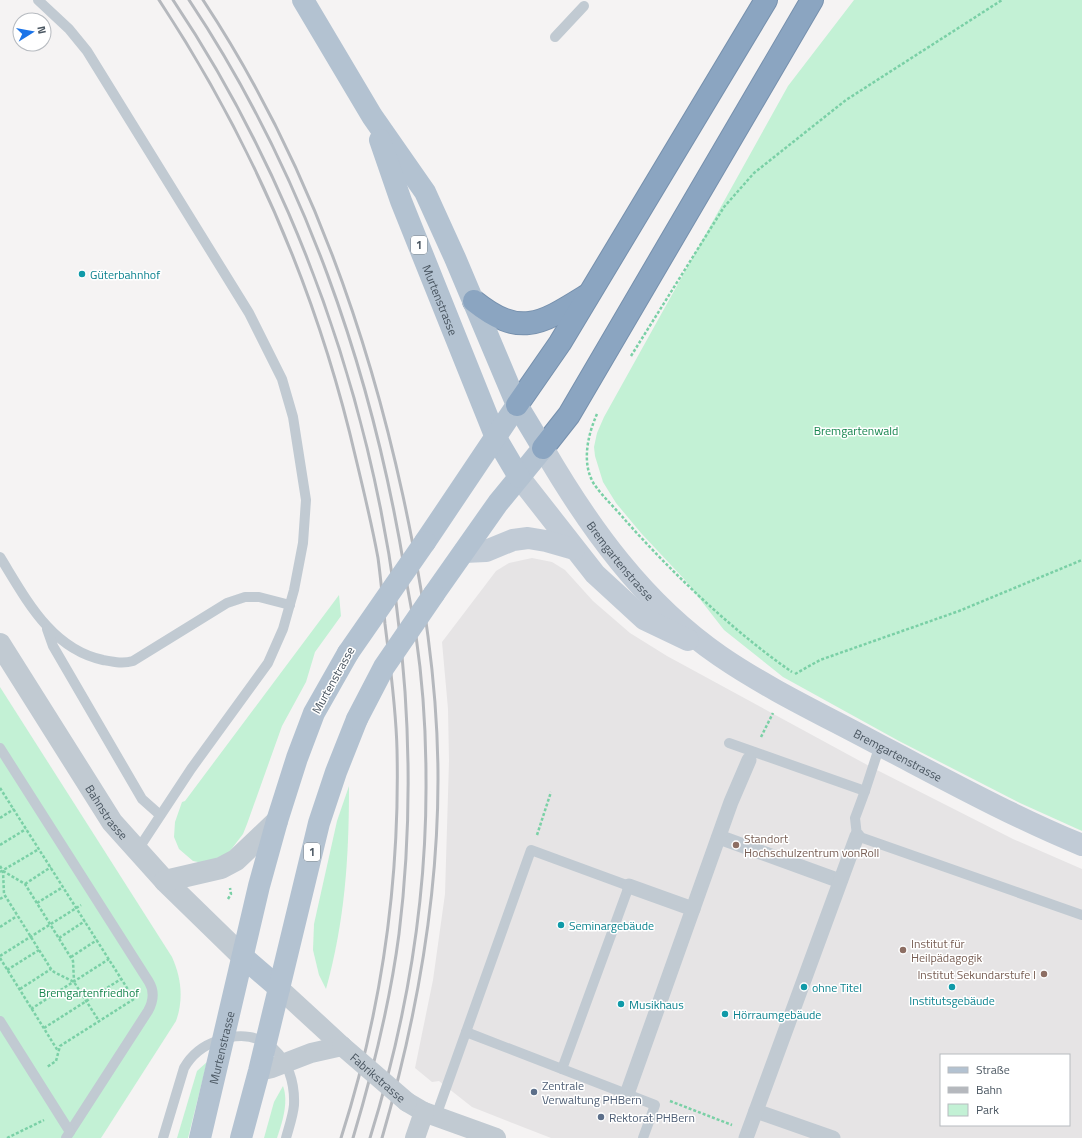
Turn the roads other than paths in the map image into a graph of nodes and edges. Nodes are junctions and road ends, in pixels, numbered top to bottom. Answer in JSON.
{"nodes":[{"id":1,"x":38,"y":0,"type":"edge"},
{"id":2,"x":303,"y":0,"type":"edge"},
{"id":3,"x":766,"y":0,"type":"edge"},
{"id":4,"x":812,"y":0,"type":"edge"},
{"id":5,"x":584,"y":6,"type":"dead end"},
{"id":6,"x":555,"y":37,"type":"dead end"},
{"id":7,"x":372,"y":116,"type":"junction"},
{"id":8,"x":589,"y":294,"type":"junction"},
{"id":9,"x":474,"y":301,"type":"junction"},
{"id":10,"x":517,"y":404,"type":"junction"},
{"id":11,"x":496,"y":438,"type":"junction"},
{"id":12,"x":543,"y":448,"type":"junction"},
{"id":13,"x":519,"y":477,"type":"junction"},
{"id":14,"x":574,"y":549,"type":"junction"},
{"id":15,"x":464,"y":552,"type":"junction"},
{"id":16,"x":0,"y":557,"type":"edge"},
{"id":17,"x":290,"y":605,"type":"junction"},
{"id":18,"x":45,"y":624,"type":"junction"},
{"id":19,"x":0,"y":644,"type":"edge"},
{"id":20,"x":719,"y":655,"type":"junction"},
{"id":21,"x":730,"y":743,"type":"dead end"},
{"id":22,"x":880,"y":745,"type":"junction"},
{"id":23,"x":0,"y":748,"type":"edge"},
{"id":24,"x":750,"y":760,"type":"dead end"},
{"id":25,"x":864,"y":791,"type":"junction"},
{"id":26,"x":160,"y":816,"type":"junction"},
{"id":27,"x":277,"y":821,"type":"junction"},
{"id":28,"x":857,"y":836,"type":"junction"},
{"id":29,"x":719,"y":837,"type":"junction"},
{"id":30,"x":1082,"y":845,"type":"edge"},
{"id":31,"x":137,"y":851,"type":"junction"},
{"id":32,"x":165,"y":881,"type":"junction"},
{"id":33,"x":840,"y":881,"type":"junction"},
{"id":34,"x":629,"y":886,"type":"junction"},
{"id":35,"x":693,"y":909,"type":"junction"},
{"id":36,"x":1082,"y":915,"type":"edge"},
{"id":37,"x":243,"y":957,"type":"junction"},
{"id":38,"x":279,"y":988,"type":"junction"},
{"id":39,"x":0,"y":1021,"type":"edge"},
{"id":40,"x":466,"y":1032,"type":"junction"},
{"id":41,"x":224,"y":1038,"type":"junction"},
{"id":42,"x":266,"y":1043,"type":"junction"},
{"id":43,"x":342,"y":1046,"type":"junction"},
{"id":44,"x":286,"y":1063,"type":"junction"},
{"id":45,"x":562,"y":1069,"type":"junction"},
{"id":46,"x":260,"y":1071,"type":"junction"},
{"id":47,"x":627,"y":1094,"type":"junction"},
{"id":48,"x":756,"y":1111,"type":"junction"},
{"id":49,"x":430,"y":1114,"type":"junction"},
{"id":50,"x":747,"y":1134,"type":"edge"},
{"id":51,"x":68,"y":1135,"type":"edge"},
{"id":52,"x":163,"y":1138,"type":"edge"},
{"id":53,"x":200,"y":1138,"type":"edge"},
{"id":54,"x":241,"y":1138,"type":"edge"},
{"id":55,"x":286,"y":1138,"type":"edge"},
{"id":56,"x":415,"y":1138,"type":"edge"},
{"id":57,"x":496,"y":1138,"type":"edge"},
{"id":58,"x":643,"y":1138,"type":"edge"},
{"id":59,"x":833,"y":1138,"type":"edge"}],
"edges":[{"from":1,"to":17,"type":"lane"},
{"from":2,"to":7,"type":"main road","name":"Murtenstrasse","number":"1"},
{"from":3,"to":8,"type":"highway"},
{"from":4,"to":12,"type":"highway"},
{"from":5,"to":6,"type":"lane"},
{"from":7,"to":9,"type":"main road","name":"Murtenstrasse","number":"1"},
{"from":7,"to":11,"type":"main road","name":"Murtenstrasse","number":"1"},
{"from":8,"to":9,"type":"highway"},
{"from":8,"to":10,"type":"highway"},
{"from":9,"to":10,"type":"main road","name":"Murtenstrasse","number":"1"},
{"from":10,"to":11,"type":"main road","name":"Murtenstrasse"},
{"from":10,"to":12,"type":"main road","name":"Murtenstrasse","number":"1"},
{"from":11,"to":13,"type":"main road","name":"Murtenstrasse","number":"1"},
{"from":11,"to":27,"type":"main road","name":"Murtenstrasse","bridge":true},
{"from":12,"to":13,"type":"main road","number":"1"},
{"from":12,"to":20,"type":"main road","name":"Bremgartenstrasse"},
{"from":13,"to":14,"type":"main road","name":"Bremgartenstrasse"},
{"from":13,"to":15,"type":"main road","number":"1"},
{"from":14,"to":15,"type":"main road"},
{"from":14,"to":20,"type":"main road","name":"Bremgartenstrasse"},
{"from":15,"to":38,"type":"main road","number":"1","bridge":true},
{"from":16,"to":18,"type":"lane"},
{"from":17,"to":18,"type":"lane"},
{"from":17,"to":26,"type":"lane"},
{"from":18,"to":26,"type":"lane"},
{"from":19,"to":31,"type":"street","name":"Bahnstrasse"},
{"from":20,"to":22,"type":"main road","name":"Bremgartenstrasse"},
{"from":21,"to":25,"type":"lane"},
{"from":22,"to":25,"type":"lane"},
{"from":22,"to":30,"type":"main road","name":"Bremgartenstrasse"},
{"from":23,"to":51,"type":"lane"},
{"from":24,"to":29,"type":"street"},
{"from":25,"to":28,"type":"lane"},
{"from":26,"to":31,"type":"lane"},
{"from":27,"to":32,"type":"street"},
{"from":27,"to":37,"type":"main road","name":"Murtenstrasse"},
{"from":28,"to":33,"type":"street"},
{"from":28,"to":36,"type":"lane"},
{"from":29,"to":33,"type":"street"},
{"from":29,"to":35,"type":"street"},
{"from":31,"to":32,"type":"street","name":"Bahnstrasse"},
{"from":32,"to":37,"type":"street","name":"Bahnstrasse"},
{"from":33,"to":48,"type":"street"},
{"from":34,"to":35,"type":"street"},
{"from":34,"to":40,"type":"lane"},
{"from":34,"to":45,"type":"lane"},
{"from":35,"to":47,"type":"street"},
{"from":37,"to":38,"type":"main road"},
{"from":37,"to":41,"type":"main road","name":"Murtenstrasse"},
{"from":38,"to":42,"type":"main road","number":"1"},
{"from":38,"to":43,"type":"street","name":"Fabrikstrasse"},
{"from":39,"to":51,"type":"lane"},
{"from":40,"to":45,"type":"lane"},
{"from":40,"to":49,"type":"lane"},
{"from":41,"to":42,"type":"lane"},
{"from":41,"to":52,"type":"lane"},
{"from":41,"to":53,"type":"main road","name":"Murtenstrasse"},
{"from":42,"to":44,"type":"lane"},
{"from":42,"to":46,"type":"main road","number":"1"},
{"from":43,"to":44,"type":"street"},
{"from":43,"to":49,"type":"street","name":"Fabrikstrasse","bridge":true},
{"from":44,"to":46,"type":"street"},
{"from":44,"to":55,"type":"lane"},
{"from":45,"to":47,"type":"lane"},
{"from":46,"to":54,"type":"main road","number":"1"},
{"from":47,"to":58,"type":"lane"},
{"from":48,"to":50,"type":"street"},
{"from":48,"to":59,"type":"street"},
{"from":49,"to":56,"type":"street"},
{"from":49,"to":57,"type":"street","name":"Fabrikstrasse"}]}
